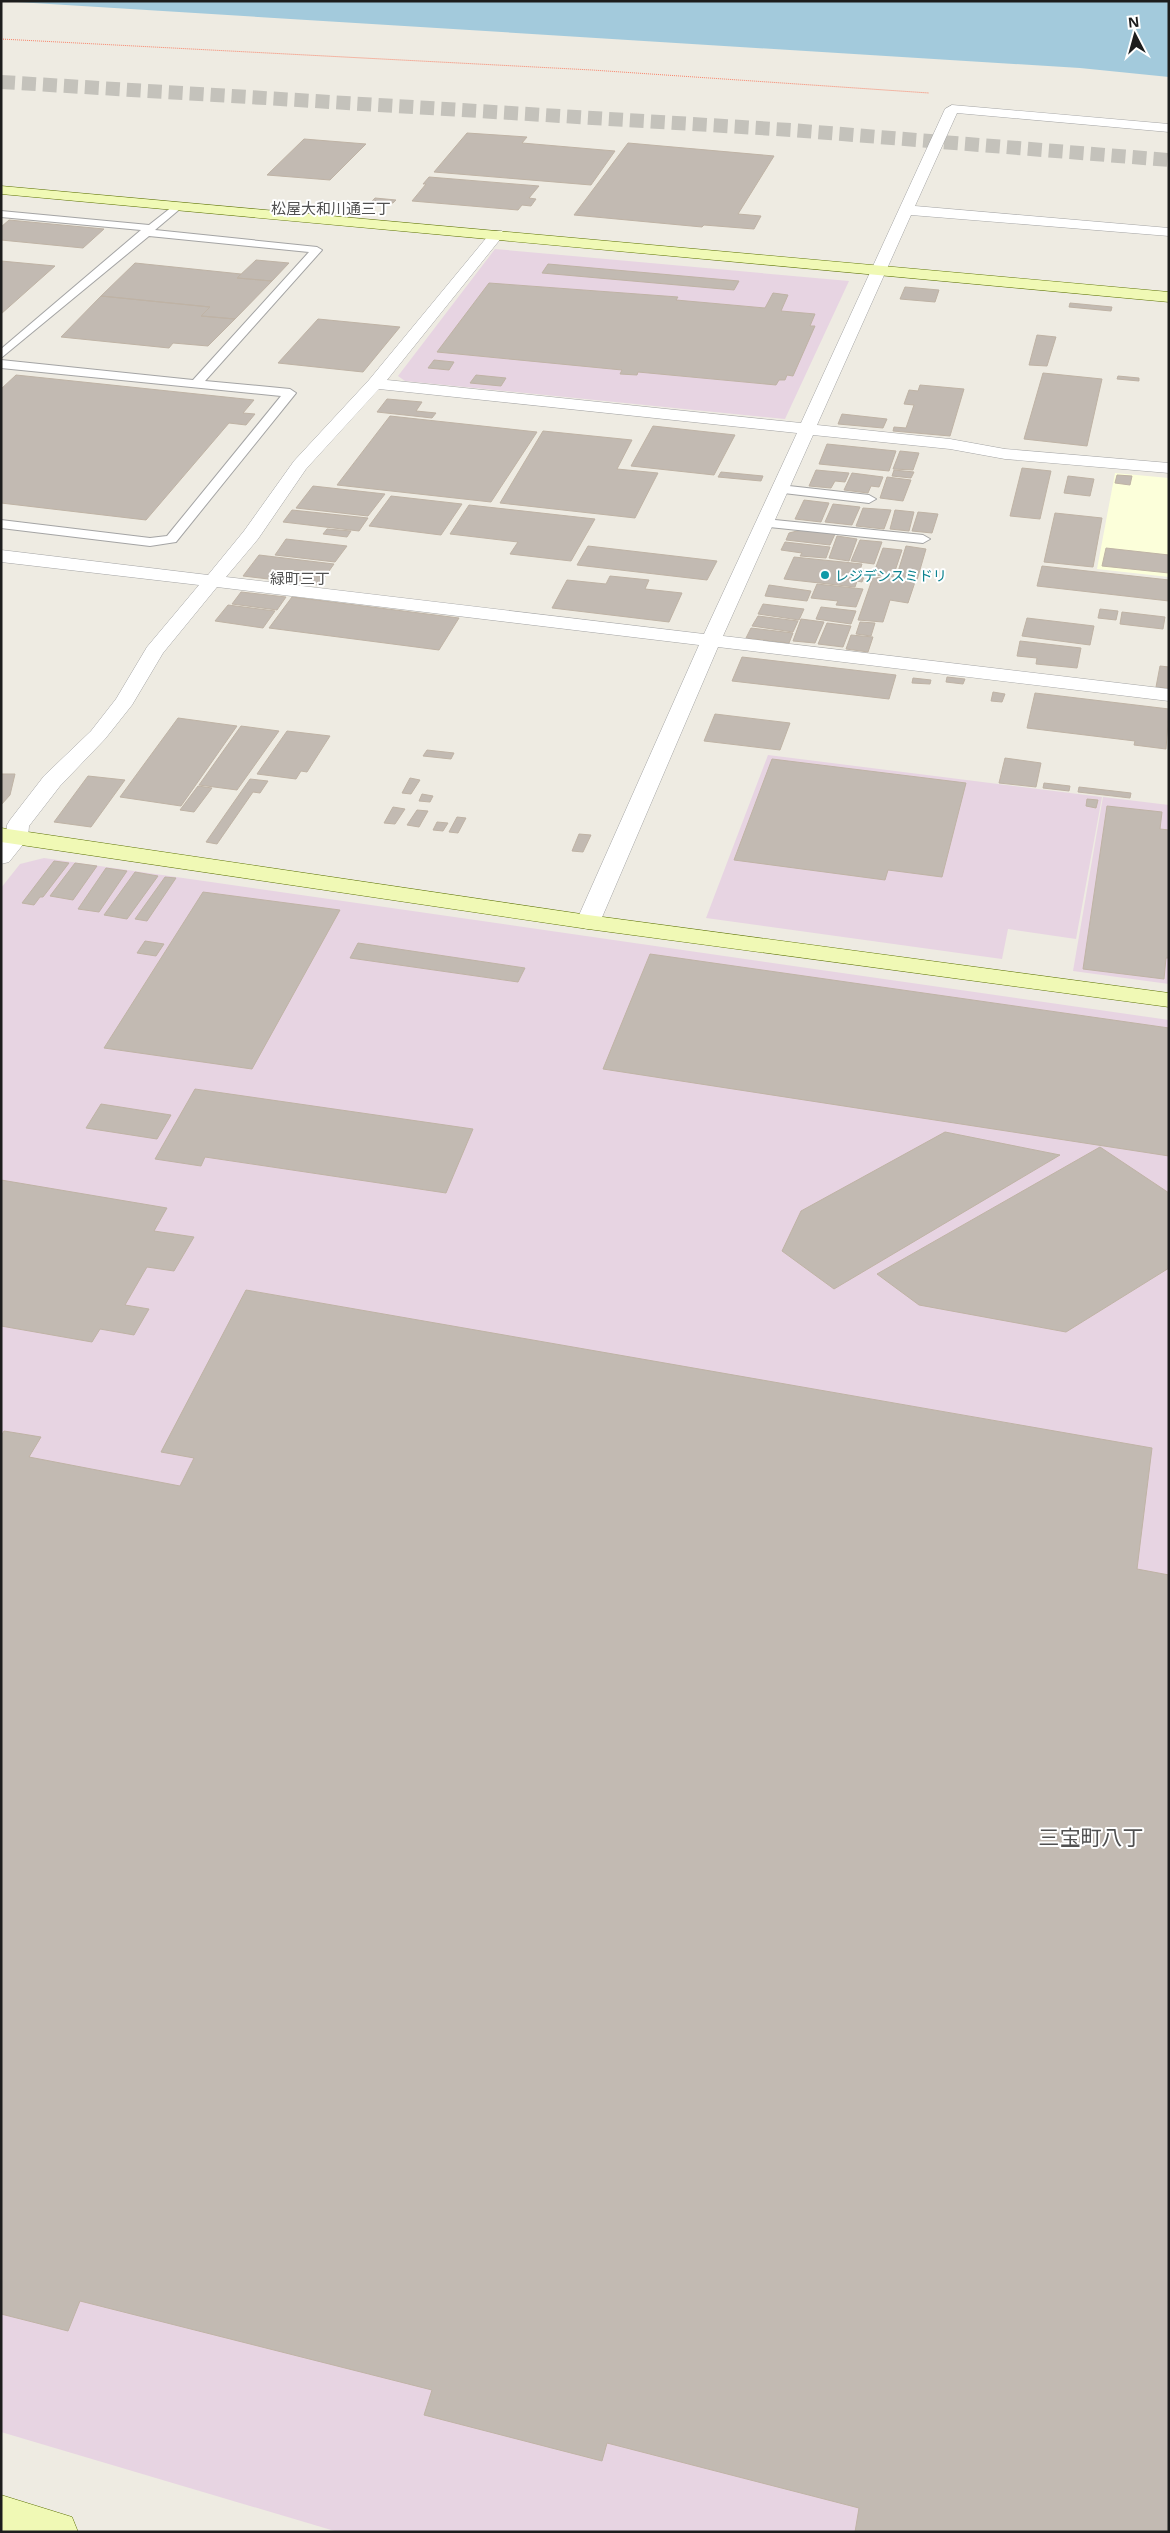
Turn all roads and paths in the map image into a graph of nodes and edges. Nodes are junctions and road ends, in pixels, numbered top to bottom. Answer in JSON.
{"nodes":[{"id":1,"x":1,"y":39,"type":"edge"},
{"id":2,"x":937,"y":94,"type":"dead end"},
{"id":3,"x":1169,"y":128,"type":"edge"},
{"id":4,"x":1,"y":190,"type":"edge"},
{"id":5,"x":177,"y":206,"type":"junction"},
{"id":6,"x":907,"y":210,"type":"junction"},
{"id":7,"x":1,"y":214,"type":"edge"},
{"id":8,"x":148,"y":230,"type":"junction"},
{"id":9,"x":1169,"y":232,"type":"edge"},
{"id":10,"x":497,"y":234,"type":"junction"},
{"id":11,"x":880,"y":270,"type":"junction"},
{"id":12,"x":1169,"y":297,"type":"edge"},
{"id":13,"x":1,"y":354,"type":"edge"},
{"id":14,"x":1,"y":364,"type":"edge"},
{"id":15,"x":196,"y":384,"type":"junction"},
{"id":16,"x":375,"y":384,"type":"junction"},
{"id":17,"x":808,"y":429,"type":"junction"},
{"id":18,"x":1169,"y":468,"type":"edge"},
{"id":19,"x":780,"y":489,"type":"junction"},
{"id":20,"x":869,"y":499,"type":"dead end"},
{"id":21,"x":765,"y":523,"type":"junction"},
{"id":22,"x":1,"y":524,"type":"edge"},
{"id":23,"x":923,"y":538,"type":"dead end"},
{"id":24,"x":1,"y":556,"type":"edge"},
{"id":25,"x":212,"y":581,"type":"junction"},
{"id":26,"x":710,"y":641,"type":"junction"},
{"id":27,"x":1169,"y":695,"type":"edge"},
{"id":28,"x":9,"y":836,"type":"edge"},
{"id":29,"x":1,"y":857,"type":"edge"},
{"id":30,"x":588,"y":922,"type":"junction"},
{"id":31,"x":1169,"y":1000,"type":"edge"},
{"id":32,"x":1,"y":2516,"type":"edge"},
{"id":33,"x":57,"y":2532,"type":"edge"}],
"edges":[{"from":1,"to":2,"type":"path"},
{"from":3,"to":6,"type":"street"},
{"from":4,"to":5,"type":"street"},
{"from":5,"to":8,"type":"lane"},
{"from":5,"to":10,"type":"street"},
{"from":6,"to":9,"type":"street"},
{"from":6,"to":11,"type":"street"},
{"from":7,"to":8,"type":"lane"},
{"from":8,"to":13,"type":"lane"},
{"from":8,"to":15,"type":"lane"},
{"from":10,"to":11,"type":"street"},
{"from":10,"to":16,"type":"street"},
{"from":11,"to":12,"type":"street"},
{"from":11,"to":17,"type":"street"},
{"from":14,"to":15,"type":"lane"},
{"from":15,"to":22,"type":"lane"},
{"from":16,"to":17,"type":"street"},
{"from":16,"to":25,"type":"street"},
{"from":17,"to":18,"type":"street"},
{"from":17,"to":19,"type":"street"},
{"from":19,"to":20,"type":"lane"},
{"from":19,"to":21,"type":"street"},
{"from":21,"to":23,"type":"lane"},
{"from":21,"to":26,"type":"street"},
{"from":24,"to":25,"type":"street"},
{"from":25,"to":26,"type":"street"},
{"from":25,"to":28,"type":"street"},
{"from":26,"to":27,"type":"street"},
{"from":26,"to":30,"type":"street"},
{"from":28,"to":29,"type":"street"},
{"from":28,"to":30,"type":"street"},
{"from":30,"to":31,"type":"street"},
{"from":32,"to":33,"type":"street"}]}
